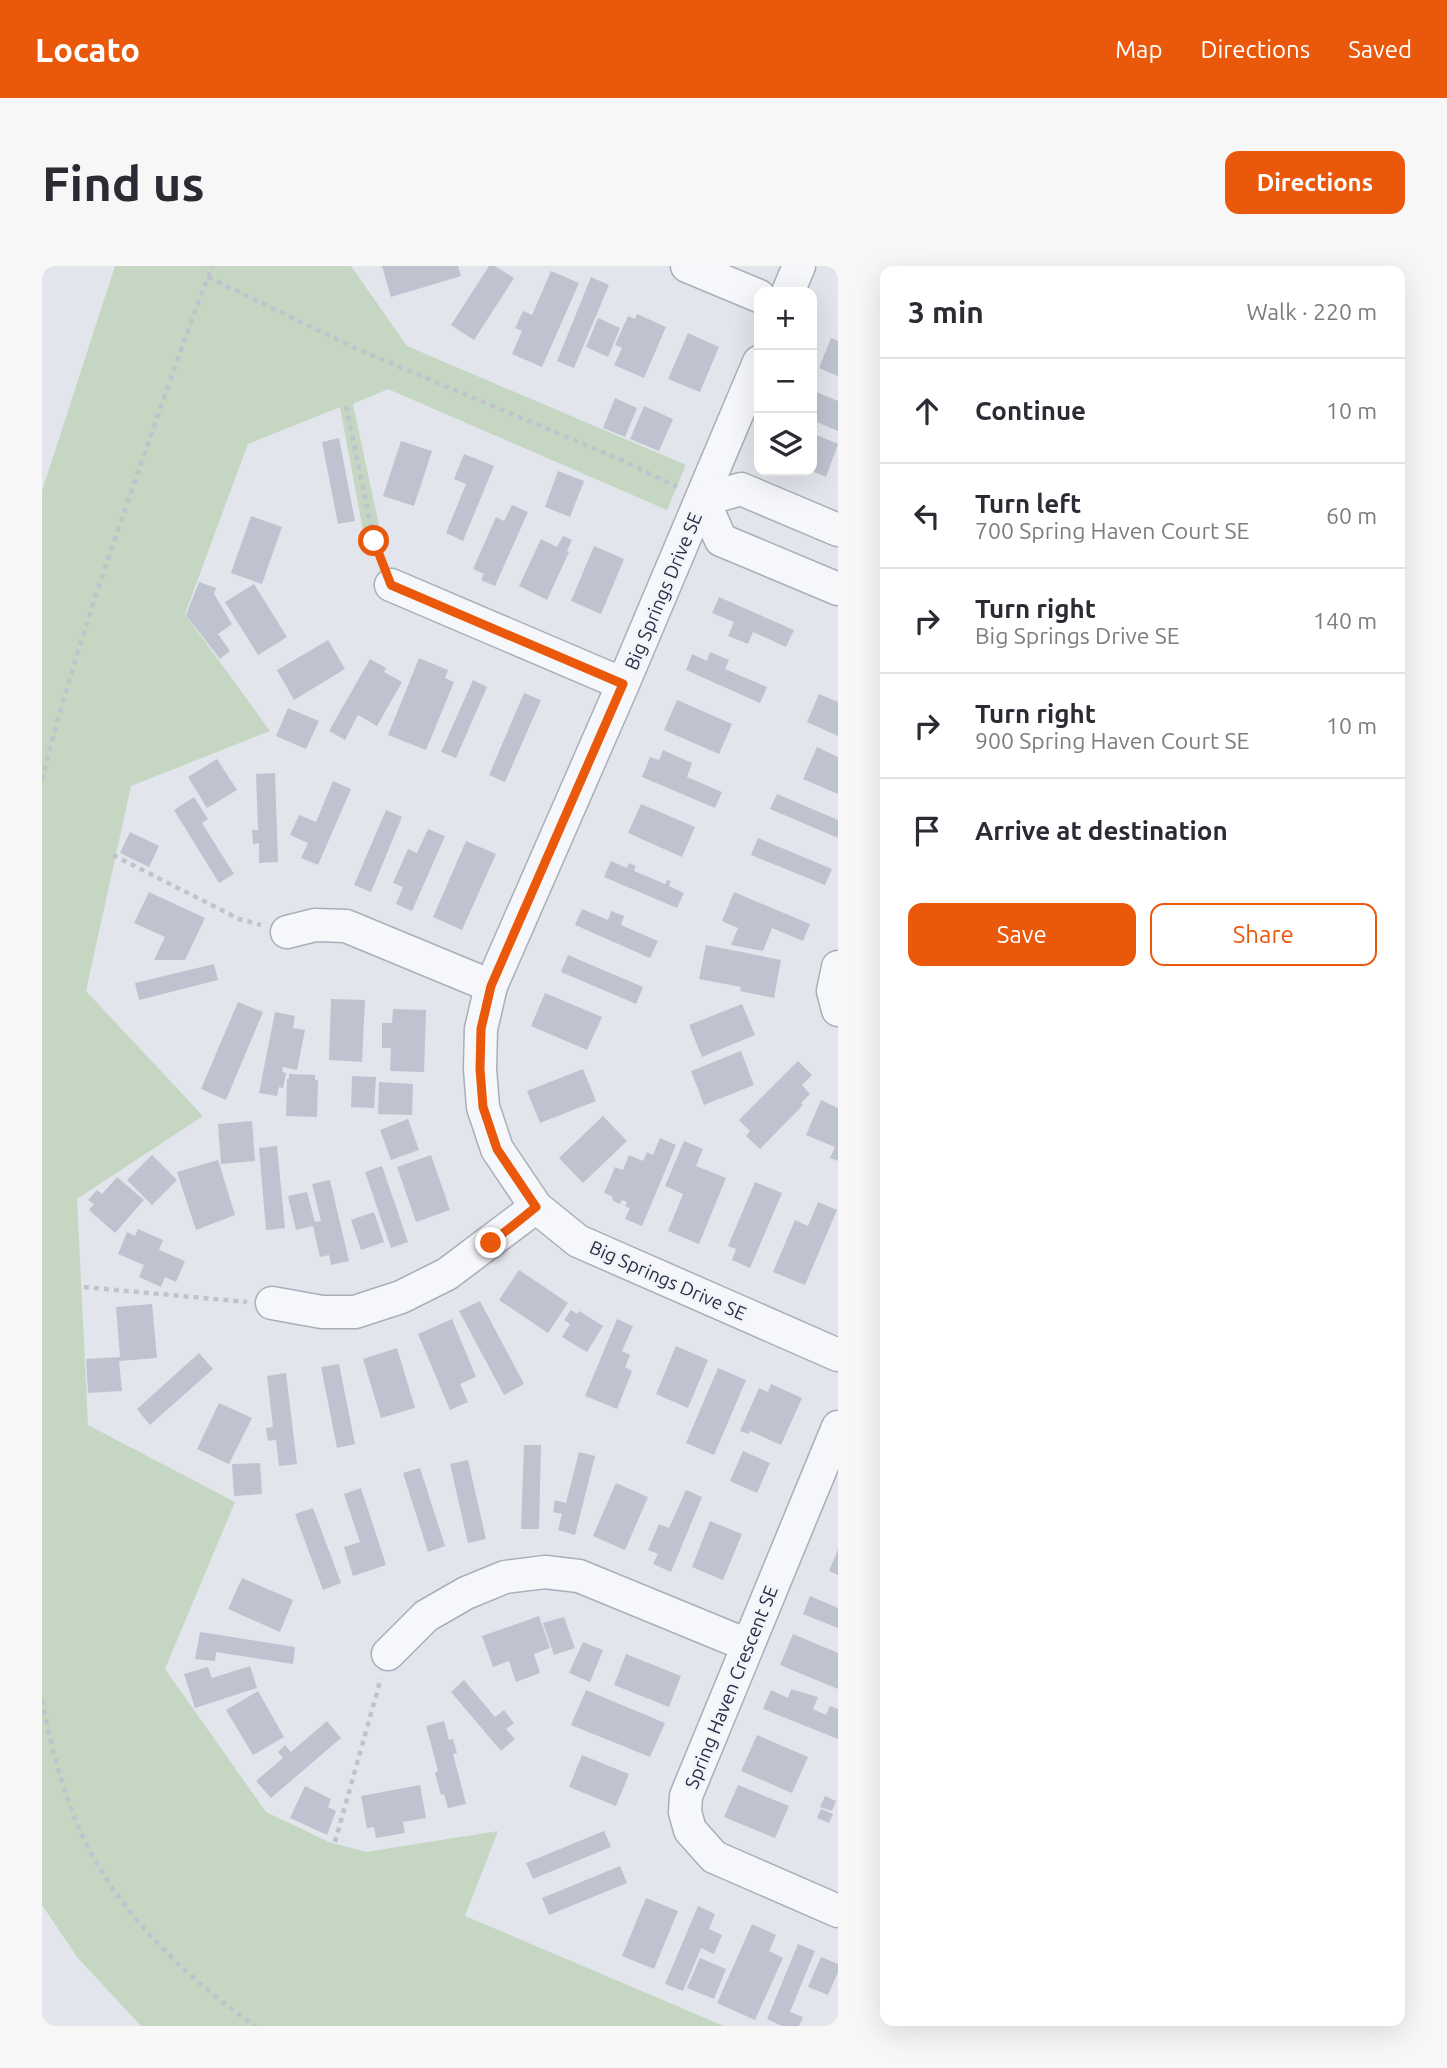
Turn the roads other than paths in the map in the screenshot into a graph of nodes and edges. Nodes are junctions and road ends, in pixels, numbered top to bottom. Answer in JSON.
{"nodes":[{"id":1,"x":687,"y":266,"type":"edge"},
{"id":2,"x":799,"y":266,"type":"edge"},
{"id":3,"x":790,"y":287,"type":"edge"},
{"id":4,"x":754,"y":294,"type":"edge"},
{"id":5,"x":754,"y":374,"type":"edge"},
{"id":6,"x":703,"y":499,"type":"junction"},
{"id":7,"x":838,"y":530,"type":"edge"},
{"id":8,"x":391,"y":585,"type":"road end"},
{"id":9,"x":838,"y":589,"type":"edge"},
{"id":10,"x":623,"y":684,"type":"junction"},
{"id":11,"x":287,"y":932,"type":"road end"},
{"id":12,"x":838,"y":967,"type":"edge"},
{"id":13,"x":491,"y":986,"type":"junction"},
{"id":14,"x":838,"y":1010,"type":"edge"},
{"id":15,"x":536,"y":1207,"type":"junction"},
{"id":16,"x":272,"y":1303,"type":"road end"},
{"id":17,"x":838,"y":1355,"type":"edge"},
{"id":18,"x":838,"y":1427,"type":"edge"},
{"id":19,"x":747,"y":1645,"type":"junction"},
{"id":20,"x":388,"y":1654,"type":"road end"},
{"id":21,"x":838,"y":1911,"type":"edge"}],
"edges":[{"from":1,"to":4,"type":"street"},
{"from":2,"to":3,"type":"street"},
{"from":5,"to":6,"type":"street","name":"Big Springs Drive SE"},
{"from":6,"to":7,"type":"street"},
{"from":6,"to":9,"type":"street"},
{"from":6,"to":10,"type":"street","name":"Big Springs Drive SE"},
{"from":8,"to":10,"type":"street"},
{"from":10,"to":13,"type":"street","name":"Big Springs Drive SE"},
{"from":11,"to":13,"type":"street"},
{"from":12,"to":14,"type":"street"},
{"from":13,"to":15,"type":"street","name":"Big Springs Drive SE"},
{"from":15,"to":16,"type":"street"},
{"from":15,"to":17,"type":"street","name":"Big Springs Drive SE"},
{"from":18,"to":19,"type":"street","name":"Spring Haven Crescent SE"},
{"from":19,"to":20,"type":"street"},
{"from":19,"to":21,"type":"street","name":"Spring Haven Crescent SE"}]}
